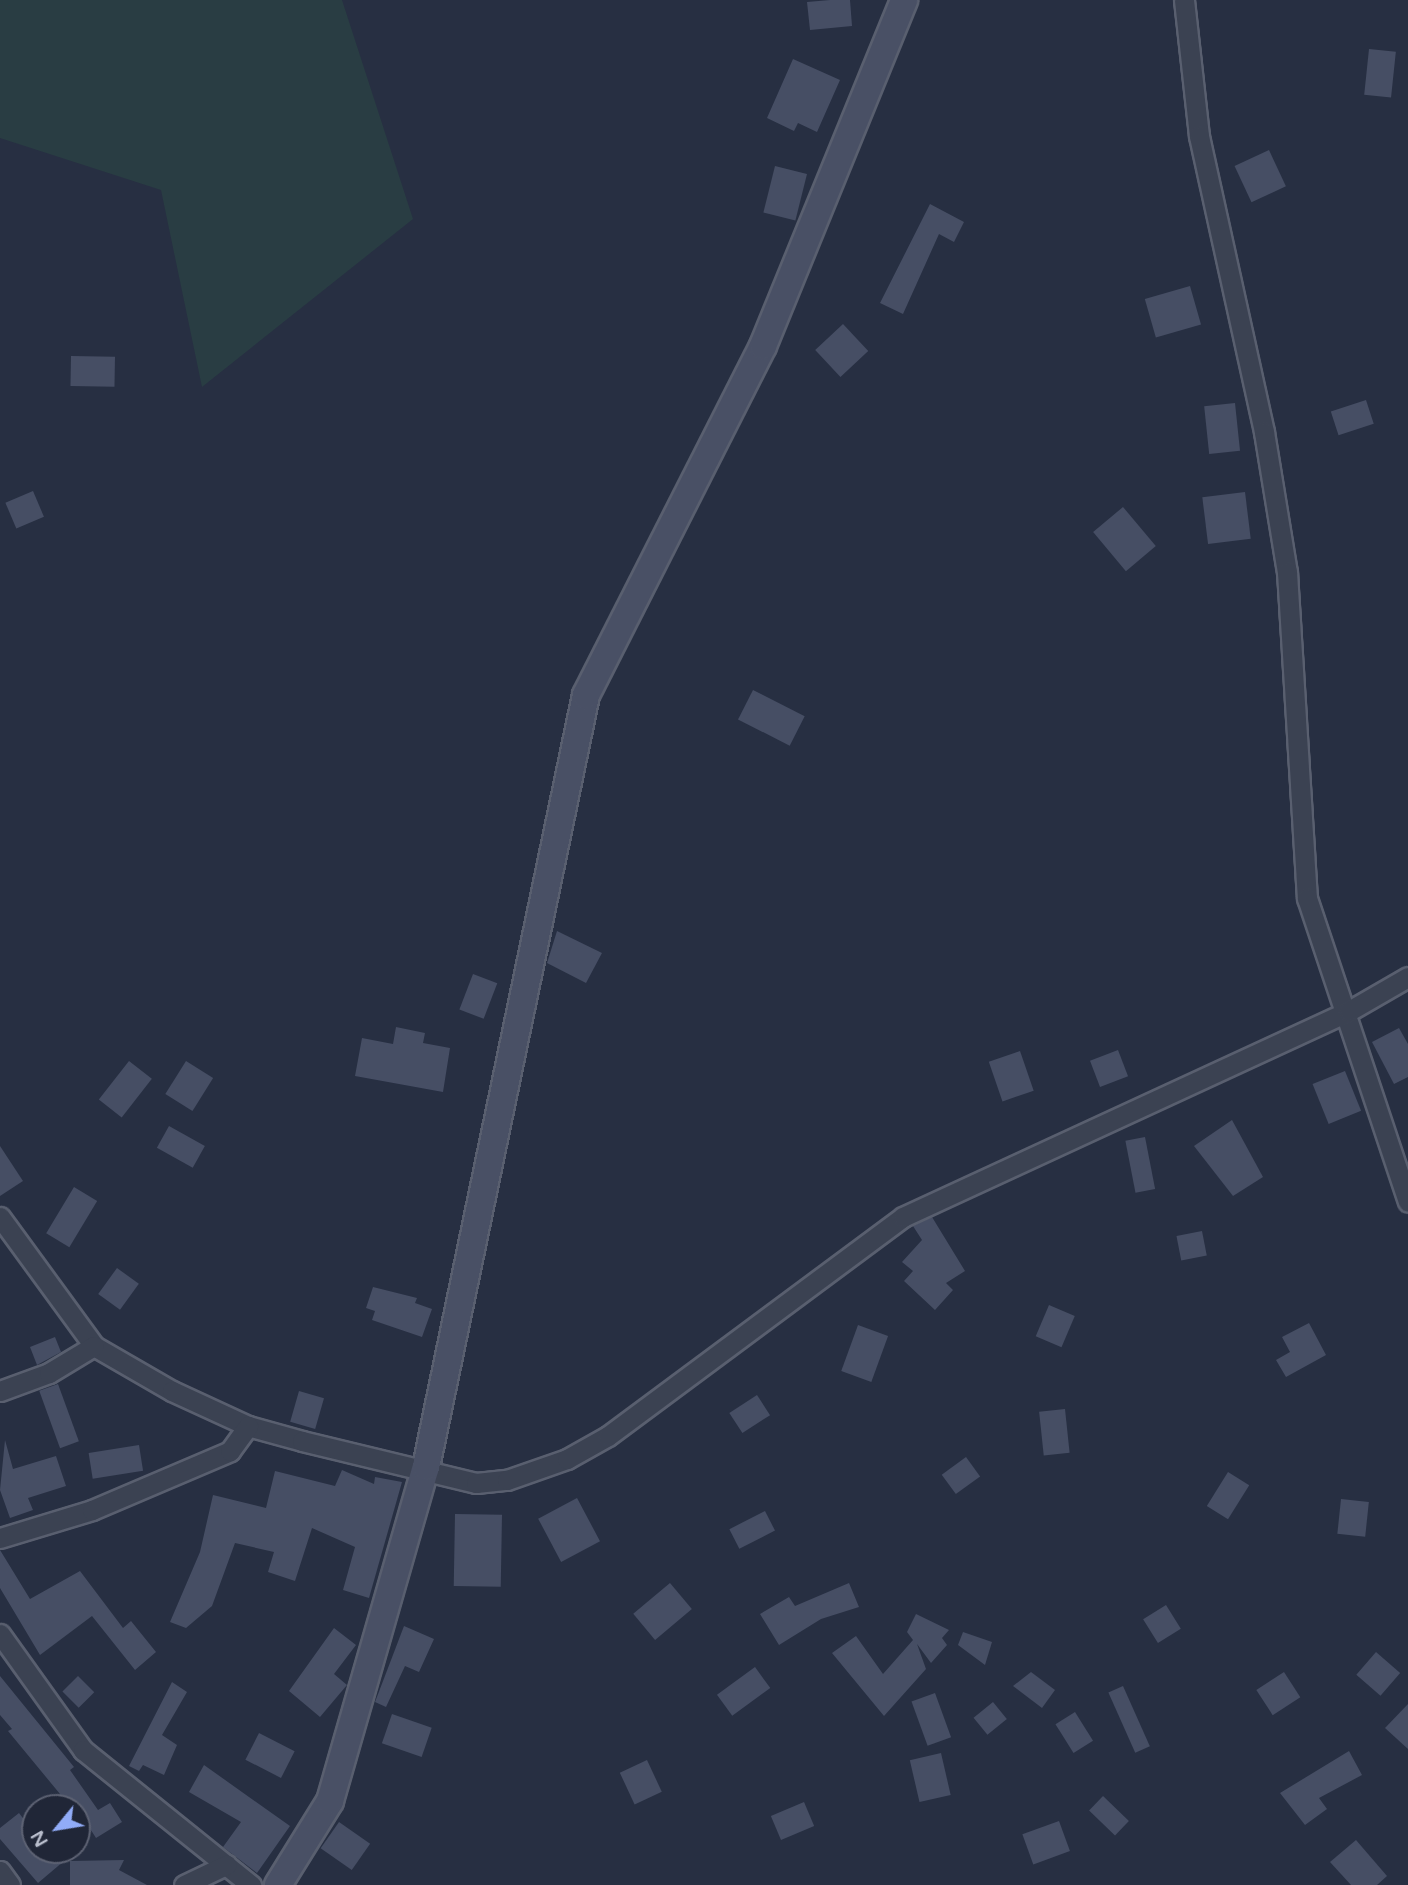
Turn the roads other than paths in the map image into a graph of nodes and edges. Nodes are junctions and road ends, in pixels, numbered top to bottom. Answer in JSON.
{"nodes":[{"id":1,"x":904,"y":0,"type":"edge"},
{"id":2,"x":1184,"y":0,"type":"edge"},
{"id":3,"x":1408,"y":977,"type":"edge"},
{"id":4,"x":1349,"y":1011,"type":"junction"},
{"id":5,"x":1408,"y":1202,"type":"edge"},
{"id":6,"x":0,"y":1217,"type":"edge"},
{"id":7,"x":94,"y":1346,"type":"junction"},
{"id":8,"x":0,"y":1391,"type":"edge"},
{"id":9,"x":248,"y":1426,"type":"junction"},
{"id":10,"x":426,"y":1467,"type":"junction"},
{"id":11,"x":0,"y":1538,"type":"edge"},
{"id":12,"x":3,"y":1643,"type":"edge"},
{"id":13,"x":226,"y":1865,"type":"junction"},
{"id":14,"x":0,"y":1871,"type":"edge"},
{"id":15,"x":10,"y":1885,"type":"edge"},
{"id":16,"x":184,"y":1885,"type":"edge"},
{"id":17,"x":251,"y":1885,"type":"edge"},
{"id":18,"x":278,"y":1885,"type":"edge"}],
"edges":[{"from":1,"to":10,"type":"street"},
{"from":2,"to":4,"type":"street"},
{"from":3,"to":4,"type":"street"},
{"from":4,"to":5,"type":"street"},
{"from":4,"to":10,"type":"street"},
{"from":6,"to":7,"type":"street"},
{"from":7,"to":8,"type":"street"},
{"from":7,"to":9,"type":"street"},
{"from":9,"to":10,"type":"street"},
{"from":9,"to":11,"type":"street"},
{"from":10,"to":18,"type":"street"},
{"from":12,"to":13,"type":"street"},
{"from":13,"to":16,"type":"street"},
{"from":13,"to":17,"type":"street"},
{"from":14,"to":15,"type":"street"}]}
